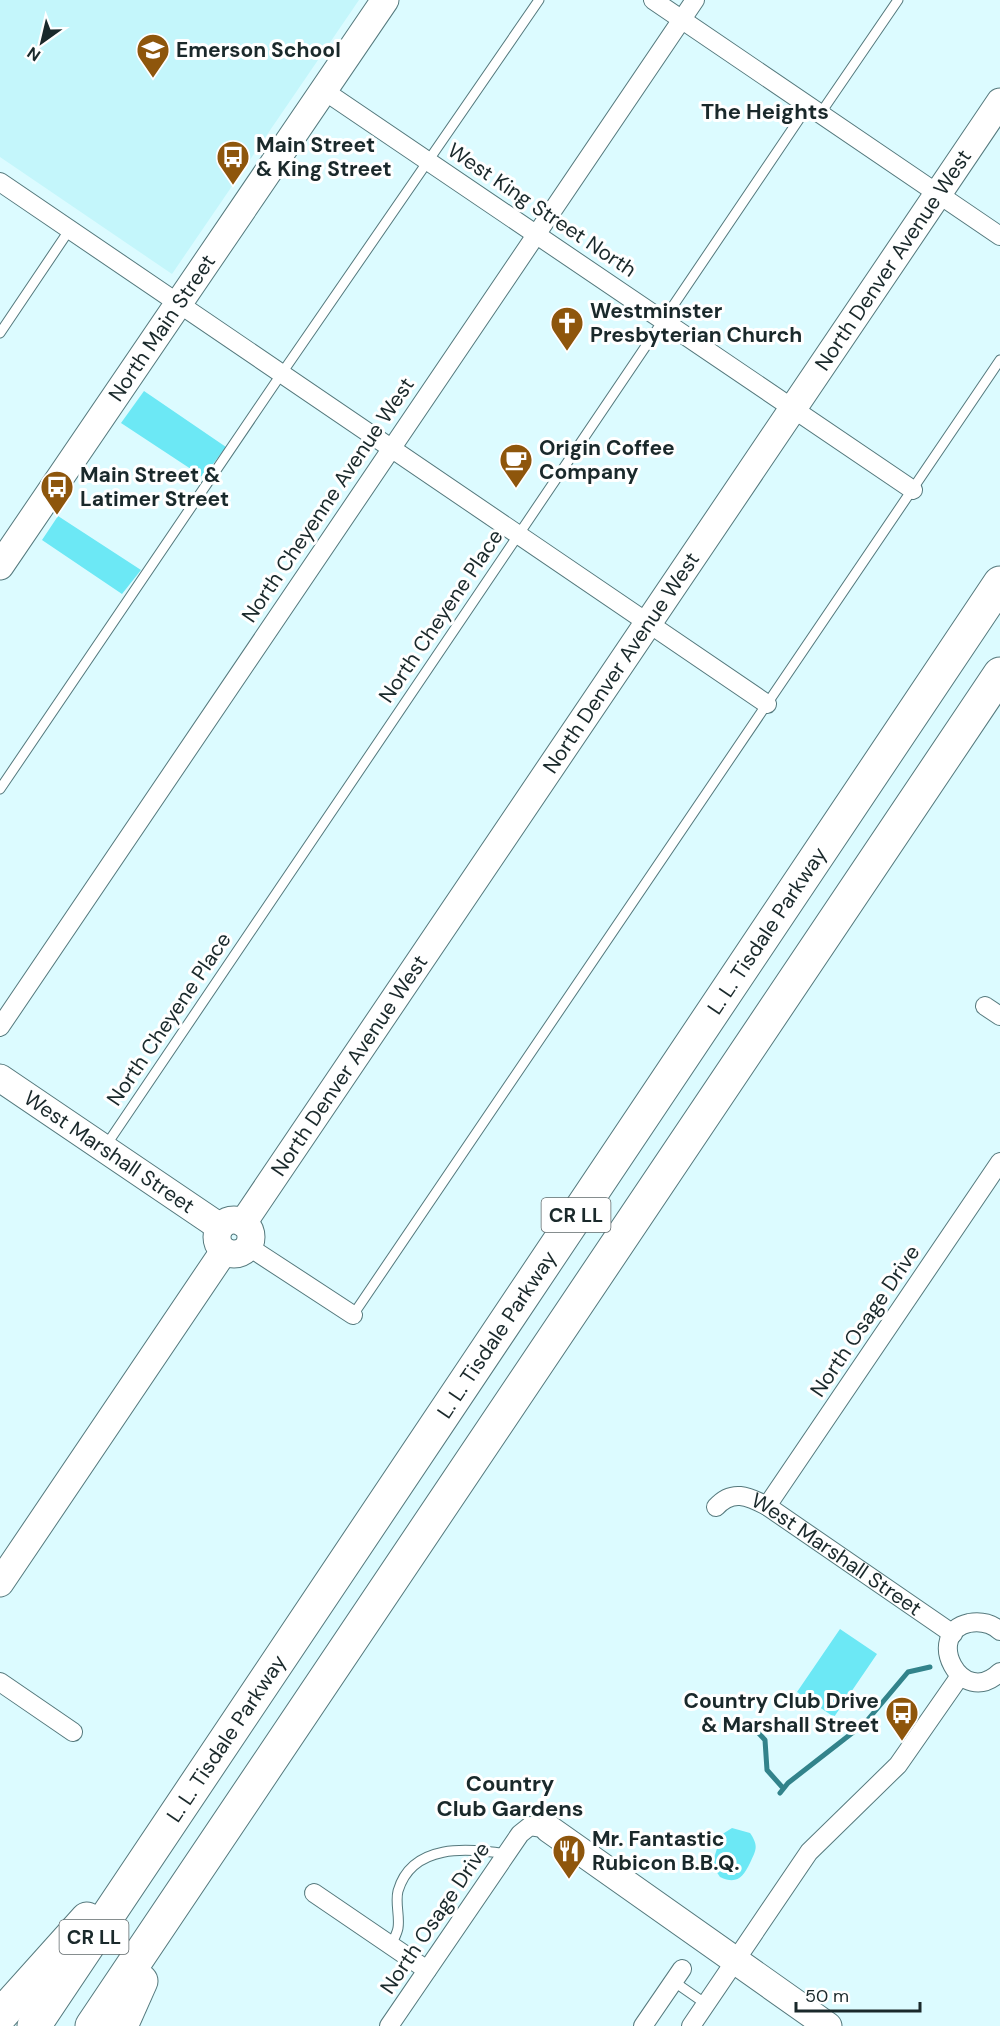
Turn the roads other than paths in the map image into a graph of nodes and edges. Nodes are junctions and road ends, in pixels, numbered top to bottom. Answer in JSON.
{"nodes":[{"id":1,"x":385,"y":0,"type":"edge"},
{"id":2,"x":539,"y":0,"type":"edge"},
{"id":3,"x":653,"y":0,"type":"edge"},
{"id":4,"x":695,"y":0,"type":"edge"},
{"id":5,"x":898,"y":0,"type":"edge"},
{"id":6,"x":682,"y":20,"type":"junction"},
{"id":7,"x":323,"y":90,"type":"junction"},
{"id":8,"x":1000,"y":102,"type":"edge"},
{"id":9,"x":814,"y":110,"type":"junction"},
{"id":10,"x":429,"y":161,"type":"junction"},
{"id":11,"x":0,"y":182,"type":"edge"},
{"id":12,"x":938,"y":194,"type":"junction"},
{"id":13,"x":70,"y":229,"type":"junction"},
{"id":14,"x":537,"y":234,"type":"junction"},
{"id":15,"x":1000,"y":236,"type":"edge"},
{"id":16,"x":178,"y":302,"type":"junction"},
{"id":17,"x":662,"y":319,"type":"junction"},
{"id":18,"x":0,"y":333,"type":"edge"},
{"id":19,"x":1000,"y":360,"type":"edge"},
{"id":20,"x":282,"y":373,"type":"junction"},
{"id":21,"x":793,"y":409,"type":"junction"},
{"id":22,"x":391,"y":448,"type":"junction"},
{"id":23,"x":913,"y":490,"type":"junction"},
{"id":24,"x":518,"y":534,"type":"junction"},
{"id":25,"x":0,"y":566,"type":"edge"},
{"id":26,"x":1000,"y":583,"type":"edge"},
{"id":27,"x":648,"y":622,"type":"junction"},
{"id":28,"x":1000,"y":674,"type":"edge"},
{"id":29,"x":767,"y":704,"type":"junction"},
{"id":30,"x":0,"y":789,"type":"edge"},
{"id":31,"x":0,"y":1027,"type":"edge"},
{"id":32,"x":0,"y":1078,"type":"edge"},
{"id":33,"x":105,"y":1147,"type":"junction"},
{"id":34,"x":1000,"y":1162,"type":"edge"},
{"id":35,"x":234,"y":1237,"type":"junction"},
{"id":36,"x":353,"y":1315,"type":"joint"},
{"id":37,"x":767,"y":1506,"type":"junction"},
{"id":38,"x":716,"y":1507,"type":"dead end"},
{"id":39,"x":0,"y":1583,"type":"edge"},
{"id":40,"x":998,"y":1624,"type":"edge"},
{"id":41,"x":953,"y":1634,"type":"junction"},
{"id":42,"x":1000,"y":1672,"type":"edge"},
{"id":43,"x":960,"y":1676,"type":"junction"},
{"id":44,"x":0,"y":1682,"type":"edge"},
{"id":45,"x":73,"y":1732,"type":"dead end"},
{"id":46,"x":549,"y":1829,"type":"joint"},
{"id":47,"x":153,"y":1848,"type":"junction"},
{"id":48,"x":506,"y":1854,"type":"junction"},
{"id":49,"x":314,"y":1893,"type":"dead end"},
{"id":50,"x":180,"y":1894,"type":"junction"},
{"id":51,"x":391,"y":1946,"type":"junction"},
{"id":52,"x":735,"y":1961,"type":"junction"},
{"id":53,"x":427,"y":1970,"type":"junction"},
{"id":54,"x":677,"y":1975,"type":"joint"},
{"id":55,"x":706,"y":2004,"type":"junction"},
{"id":56,"x":0,"y":2016,"type":"edge"},
{"id":57,"x":34,"y":2026,"type":"edge"},
{"id":58,"x":92,"y":2026,"type":"edge"},
{"id":59,"x":121,"y":2026,"type":"edge"},
{"id":60,"x":389,"y":2026,"type":"edge"},
{"id":61,"x":643,"y":2026,"type":"edge"},
{"id":62,"x":691,"y":2026,"type":"edge"},
{"id":63,"x":828,"y":2026,"type":"edge"}],
"edges":[{"from":1,"to":7,"type":"street","name":"North Main Street"},
{"from":2,"to":10,"type":"lane"},
{"from":3,"to":6,"type":"street"},
{"from":4,"to":6,"type":"street","name":"North Cheyenne Avenue West"},
{"from":5,"to":9,"type":"lane","name":"North Cheyene Place"},
{"from":6,"to":9,"type":"street"},
{"from":6,"to":14,"type":"street","name":"North Cheyenne Avenue West"},
{"from":7,"to":10,"type":"street","name":"West King Street North"},
{"from":7,"to":16,"type":"street","name":"North Main Street"},
{"from":8,"to":12,"type":"street","name":"North Denver Avenue West"},
{"from":9,"to":12,"type":"street"},
{"from":9,"to":17,"type":"lane","name":"North Cheyene Place"},
{"from":10,"to":14,"type":"street","name":"West King Street North"},
{"from":10,"to":20,"type":"lane"},
{"from":11,"to":13,"type":"street"},
{"from":12,"to":15,"type":"street"},
{"from":12,"to":21,"type":"street","name":"North Denver Avenue West"},
{"from":13,"to":16,"type":"street"},
{"from":13,"to":18,"type":"lane"},
{"from":14,"to":17,"type":"street","name":"West King Street North"},
{"from":14,"to":22,"type":"street","name":"North Cheyenne Avenue West"},
{"from":16,"to":20,"type":"street"},
{"from":16,"to":25,"type":"street","name":"North Main Street"},
{"from":17,"to":21,"type":"street","name":"West King Street North"},
{"from":17,"to":24,"type":"lane","name":"North Cheyene Place"},
{"from":19,"to":23,"type":"lane"},
{"from":20,"to":22,"type":"street"},
{"from":20,"to":30,"type":"lane"},
{"from":21,"to":23,"type":"street","name":"West King Street North"},
{"from":21,"to":27,"type":"street","name":"North Denver Avenue West"},
{"from":22,"to":24,"type":"street"},
{"from":22,"to":31,"type":"street","name":"North Cheyenne Avenue West"},
{"from":23,"to":29,"type":"lane"},
{"from":24,"to":27,"type":"street"},
{"from":24,"to":33,"type":"lane","name":"North Cheyene Place"},
{"from":26,"to":47,"type":"highway","name":"L. L. Tisdale Parkway","number":"CR LL"},
{"from":27,"to":29,"type":"street"},
{"from":27,"to":35,"type":"street","name":"North Denver Avenue West"},
{"from":28,"to":50,"type":"highway","number":"CR LL"},
{"from":29,"to":36,"type":"lane"},
{"from":32,"to":33,"type":"street","name":"West Marshall Street"},
{"from":33,"to":35,"type":"street","name":"West Marshall Street"},
{"from":34,"to":37,"type":"street","name":"North Osage Drive"},
{"from":35,"to":36,"type":"street","name":"West Marshall Street"},
{"from":35,"to":39,"type":"street","name":"North Denver Avenue West"},
{"from":37,"to":38,"type":"street","name":"West Marshall Street"},
{"from":37,"to":41,"type":"street","name":"West Marshall Street"},
{"from":40,"to":41,"type":"street"},
{"from":41,"to":43,"type":"street"},
{"from":42,"to":43,"type":"street"},
{"from":43,"to":52,"type":"street"},
{"from":44,"to":45,"type":"street"},
{"from":46,"to":48,"type":"street","name":"North Osage Drive"},
{"from":46,"to":52,"type":"street"},
{"from":47,"to":56,"type":"highway"},
{"from":47,"to":57,"type":"highway","name":"L. L. Tisdale Parkway","number":"CR LL"},
{"from":48,"to":51,"type":"lane"},
{"from":48,"to":53,"type":"street","name":"North Osage Drive"},
{"from":49,"to":51,"type":"street"},
{"from":50,"to":58,"type":"highway","number":"CR LL"},
{"from":50,"to":59,"type":"highway"},
{"from":51,"to":53,"type":"street"},
{"from":52,"to":55,"type":"street"},
{"from":52,"to":63,"type":"street"},
{"from":53,"to":60,"type":"street","name":"North Osage Drive"},
{"from":54,"to":55,"type":"lane"},
{"from":54,"to":61,"type":"street"},
{"from":55,"to":62,"type":"street"}]}
